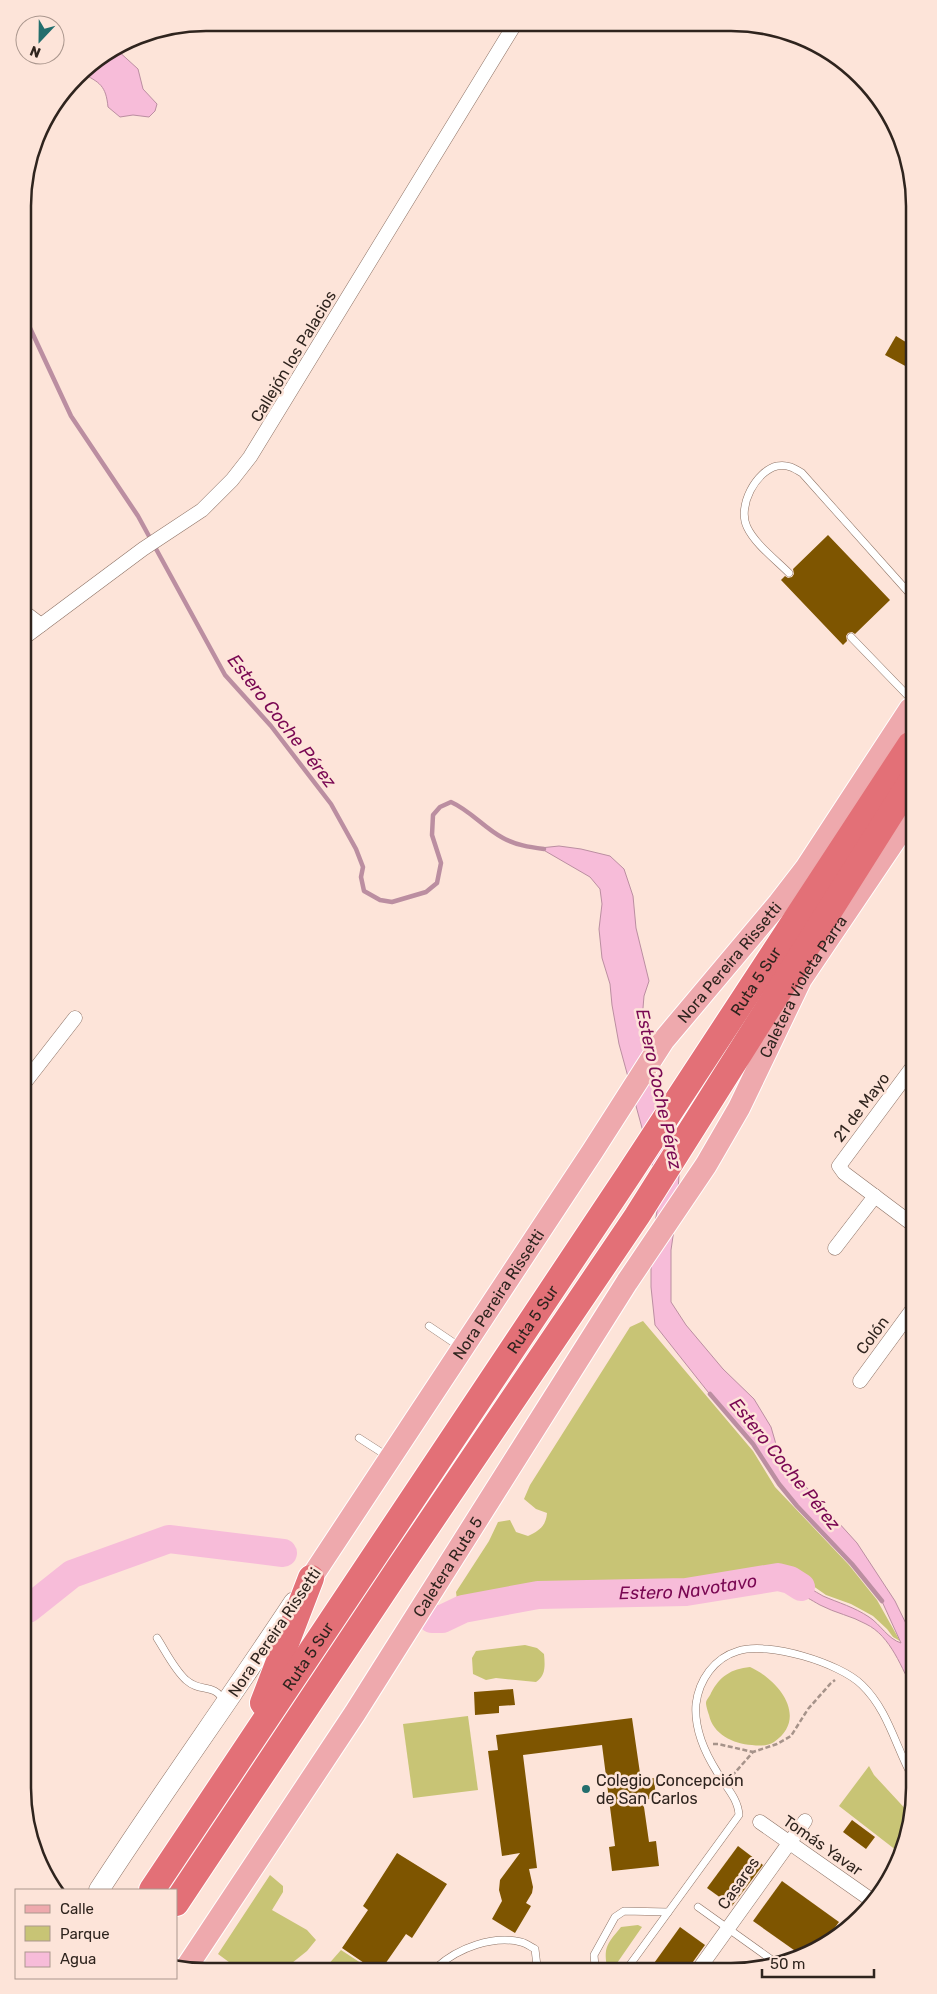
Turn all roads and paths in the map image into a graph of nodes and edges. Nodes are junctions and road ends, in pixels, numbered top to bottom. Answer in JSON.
{"nodes":[{"id":1,"x":510,"y":31,"type":"edge"},
{"id":2,"x":788,"y":573,"type":"dead end"},
{"id":3,"x":906,"y":589,"type":"edge"},
{"id":4,"x":32,"y":618,"type":"edge"},
{"id":5,"x":41,"y":625,"type":"junction"},
{"id":6,"x":32,"y":632,"type":"edge"},
{"id":7,"x":851,"y":637,"type":"dead end"},
{"id":8,"x":906,"y":694,"type":"edge"},
{"id":9,"x":906,"y":716,"type":"edge"},
{"id":10,"x":906,"y":752,"type":"edge"},
{"id":11,"x":906,"y":790,"type":"edge"},
{"id":12,"x":906,"y":823,"type":"edge"},
{"id":13,"x":75,"y":1018,"type":"dead end"},
{"id":14,"x":31,"y":1074,"type":"edge"},
{"id":15,"x":905,"y":1078,"type":"edge"},
{"id":16,"x":706,"y":1165,"type":"joint"},
{"id":17,"x":875,"y":1196,"type":"junction"},
{"id":18,"x":905,"y":1219,"type":"edge"},
{"id":19,"x":836,"y":1248,"type":"dead end"},
{"id":20,"x":905,"y":1319,"type":"edge"},
{"id":21,"x":429,"y":1326,"type":"dead end"},
{"id":22,"x":462,"y":1348,"type":"junction"},
{"id":23,"x":860,"y":1381,"type":"dead end"},
{"id":24,"x":359,"y":1438,"type":"dead end"},
{"id":25,"x":390,"y":1458,"type":"junction"},
{"id":26,"x":311,"y":1578,"type":"junction"},
{"id":27,"x":157,"y":1638,"type":"dead end"},
{"id":28,"x":847,"y":1673,"type":"junction"},
{"id":29,"x":226,"y":1704,"type":"junction"},
{"id":30,"x":703,"y":1746,"type":"junction"},
{"id":31,"x":753,"y":1752,"type":"junction"},
{"id":32,"x":905,"y":1763,"type":"edge"},
{"id":33,"x":232,"y":1768,"type":"junction"},
{"id":34,"x":725,"y":1784,"type":"junction"},
{"id":35,"x":805,"y":1821,"type":"dead end"},
{"id":36,"x":760,"y":1822,"type":"dead end"},
{"id":37,"x":789,"y":1842,"type":"junction"},
{"id":38,"x":100,"y":1889,"type":"edge"},
{"id":39,"x":153,"y":1889,"type":"edge"},
{"id":40,"x":867,"y":1897,"type":"dead end"},
{"id":41,"x":178,"y":1899,"type":"edge"},
{"id":42,"x":698,"y":1907,"type":"dead end"},
{"id":43,"x":668,"y":1912,"type":"junction"},
{"id":44,"x":728,"y":1928,"type":"junction"},
{"id":45,"x":770,"y":1958,"type":"edge"},
{"id":46,"x":190,"y":1961,"type":"edge"},
{"id":47,"x":443,"y":1963,"type":"edge"},
{"id":48,"x":537,"y":1963,"type":"edge"},
{"id":49,"x":595,"y":1963,"type":"edge"},
{"id":50,"x":631,"y":1963,"type":"edge"},
{"id":51,"x":703,"y":1963,"type":"edge"}],
"edges":[{"from":1,"to":5,"type":"street","name":"Callejón los Palacios"},
{"from":2,"to":3,"type":"lane"},
{"from":4,"to":5,"type":"street"},
{"from":5,"to":6,"type":"street","name":"Callejón los Palacios"},
{"from":7,"to":8,"type":"lane"},
{"from":9,"to":22,"type":"main road","name":"Nora Pereira Rissetti"},
{"from":10,"to":33,"type":"highway","name":"Ruta 5 Sur"},
{"from":11,"to":41,"type":"highway","name":"Ruta 5 Sur"},
{"from":12,"to":16,"type":"main road","name":"Caletera Violeta Parra"},
{"from":13,"to":14,"type":"street"},
{"from":15,"to":17,"type":"street","name":"21 de Mayo"},
{"from":16,"to":46,"type":"main road","name":"Caletera Ruta 5"},
{"from":17,"to":18,"type":"street"},
{"from":17,"to":19,"type":"street"},
{"from":20,"to":23,"type":"street","name":"Colón"},
{"from":21,"to":22,"type":"lane"},
{"from":22,"to":25,"type":"main road","name":"Nora Pereira Rissetti"},
{"from":24,"to":25,"type":"lane"},
{"from":25,"to":26,"type":"main road","name":"Nora Pereira Rissetti"},
{"from":26,"to":29,"type":"street","name":"Nora Pereira Rissetti"},
{"from":26,"to":33,"type":"highway"},
{"from":27,"to":29,"type":"lane"},
{"from":28,"to":30,"type":"lane"},
{"from":28,"to":31,"type":"path"},
{"from":28,"to":32,"type":"lane"},
{"from":29,"to":38,"type":"street","name":"Nora Pereira Rissetti"},
{"from":30,"to":31,"type":"path"},
{"from":30,"to":34,"type":"lane"},
{"from":31,"to":34,"type":"path"},
{"from":33,"to":39,"type":"highway","name":"Ruta 5 Sur"},
{"from":34,"to":43,"type":"lane"},
{"from":35,"to":37,"type":"street","name":"Casares"},
{"from":36,"to":37,"type":"street","name":"Tomás Yavar"},
{"from":37,"to":40,"type":"street","name":"Tomás Yavar"},
{"from":37,"to":44,"type":"street","name":"Casares"},
{"from":42,"to":44,"type":"lane"},
{"from":43,"to":49,"type":"lane"},
{"from":43,"to":50,"type":"lane"},
{"from":44,"to":45,"type":"lane"},
{"from":44,"to":51,"type":"street","name":"Casares"},
{"from":47,"to":48,"type":"lane"}]}
